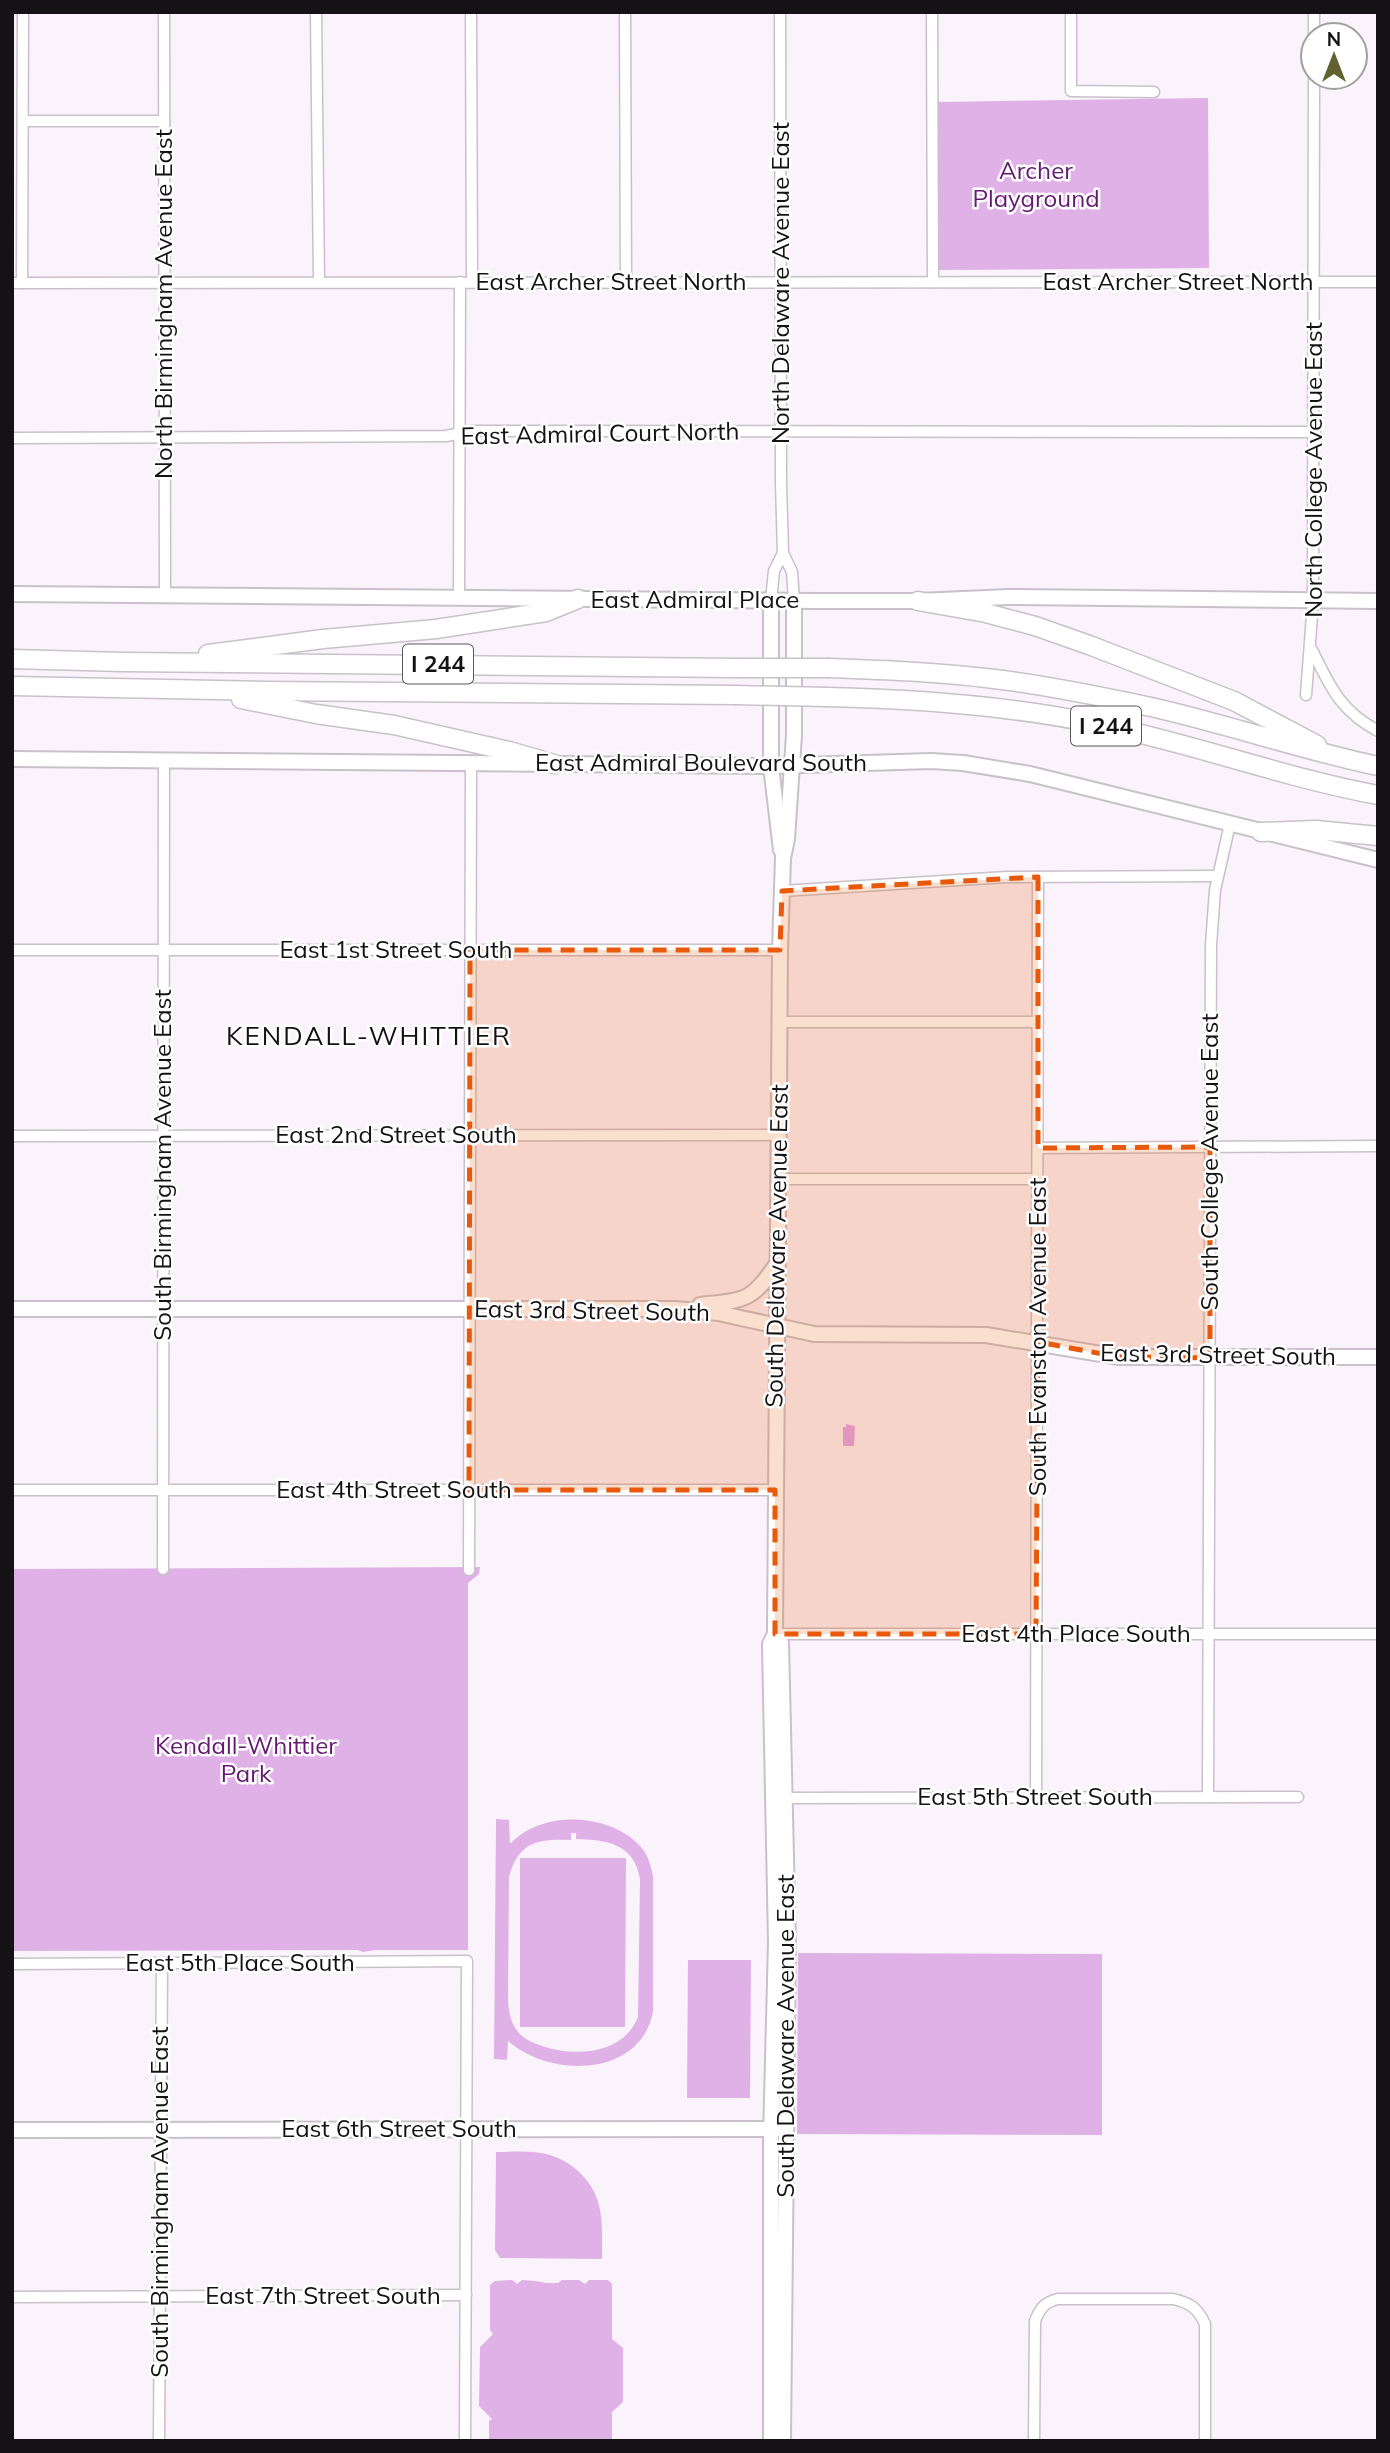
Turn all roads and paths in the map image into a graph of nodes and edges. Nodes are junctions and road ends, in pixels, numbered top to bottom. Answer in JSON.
{"nodes":[{"id":1,"x":23,"y":12,"type":"edge"},
{"id":2,"x":164,"y":12,"type":"edge"},
{"id":3,"x":316,"y":12,"type":"edge"},
{"id":4,"x":471,"y":12,"type":"edge"},
{"id":5,"x":625,"y":12,"type":"edge"},
{"id":6,"x":780,"y":12,"type":"edge"},
{"id":7,"x":932,"y":12,"type":"edge"},
{"id":8,"x":1071,"y":12,"type":"edge"},
{"id":9,"x":1314,"y":91,"type":"edge"},
{"id":10,"x":1154,"y":92,"type":"dead end"},
{"id":11,"x":23,"y":121,"type":"junction"},
{"id":12,"x":164,"y":121,"type":"junction"},
{"id":13,"x":165,"y":282,"type":"junction"},
{"id":14,"x":318,"y":282,"type":"junction"},
{"id":15,"x":460,"y":282,"type":"junction"},
{"id":16,"x":472,"y":282,"type":"junction"},
{"id":17,"x":626,"y":282,"type":"junction"},
{"id":18,"x":781,"y":282,"type":"junction"},
{"id":19,"x":933,"y":282,"type":"junction"},
{"id":20,"x":1315,"y":282,"type":"junction"},
{"id":21,"x":1378,"y":282,"type":"edge"},
{"id":22,"x":17,"y":283,"type":"edge"},
{"id":23,"x":781,"y":432,"type":"junction"},
{"id":24,"x":1315,"y":432,"type":"junction"},
{"id":25,"x":459,"y":433,"type":"junction"},
{"id":26,"x":12,"y":438,"type":"edge"},
{"id":27,"x":165,"y":438,"type":"junction"},
{"id":28,"x":783,"y":553,"type":"junction"},
{"id":29,"x":12,"y":594,"type":"edge"},
{"id":30,"x":165,"y":595,"type":"junction"},
{"id":31,"x":459,"y":597,"type":"junction"},
{"id":32,"x":578,"y":599,"type":"junction"},
{"id":33,"x":771,"y":600,"type":"junction"},
{"id":34,"x":794,"y":601,"type":"junction"},
{"id":35,"x":918,"y":601,"type":"junction"},
{"id":36,"x":1378,"y":601,"type":"edge"},
{"id":37,"x":1313,"y":602,"type":"junction"},
{"id":38,"x":1311,"y":648,"type":"junction"},
{"id":39,"x":12,"y":659,"type":"edge"},
{"id":40,"x":141,"y":663,"type":"junction"},
{"id":41,"x":12,"y":686,"type":"edge"},
{"id":42,"x":193,"y":690,"type":"junction"},
{"id":43,"x":1306,"y":695,"type":"dead end"},
{"id":44,"x":1378,"y":731,"type":"edge"},
{"id":45,"x":12,"y":759,"type":"edge"},
{"id":46,"x":1345,"y":759,"type":"junction"},
{"id":47,"x":164,"y":761,"type":"junction"},
{"id":48,"x":471,"y":764,"type":"junction"},
{"id":49,"x":554,"y":764,"type":"junction"},
{"id":50,"x":792,"y":765,"type":"junction"},
{"id":51,"x":771,"y":766,"type":"junction"},
{"id":52,"x":1378,"y":766,"type":"edge"},
{"id":53,"x":1378,"y":795,"type":"edge"},
{"id":54,"x":1230,"y":824,"type":"junction"},
{"id":55,"x":1261,"y":832,"type":"junction"},
{"id":56,"x":1378,"y":836,"type":"edge"},
{"id":57,"x":783,"y":858,"type":"junction"},
{"id":58,"x":1378,"y":860,"type":"edge"},
{"id":59,"x":1217,"y":876,"type":"junction"},
{"id":60,"x":1038,"y":877,"type":"junction"},
{"id":61,"x":782,"y":891,"type":"junction"},
{"id":62,"x":12,"y":950,"type":"edge"},
{"id":63,"x":164,"y":950,"type":"junction"},
{"id":64,"x":470,"y":950,"type":"junction"},
{"id":65,"x":780,"y":950,"type":"junction"},
{"id":66,"x":779,"y":1022,"type":"junction"},
{"id":67,"x":1038,"y":1022,"type":"junction"},
{"id":68,"x":469,"y":1135,"type":"junction"},
{"id":69,"x":779,"y":1135,"type":"junction"},
{"id":70,"x":12,"y":1136,"type":"edge"},
{"id":71,"x":163,"y":1136,"type":"junction"},
{"id":72,"x":1378,"y":1146,"type":"edge"},
{"id":73,"x":1038,"y":1147,"type":"junction"},
{"id":74,"x":1210,"y":1147,"type":"junction"},
{"id":75,"x":779,"y":1179,"type":"junction"},
{"id":76,"x":1038,"y":1179,"type":"junction"},
{"id":77,"x":778,"y":1262,"type":"junction"},
{"id":78,"x":163,"y":1308,"type":"junction"},
{"id":79,"x":469,"y":1308,"type":"junction"},
{"id":80,"x":12,"y":1309,"type":"edge"},
{"id":81,"x":675,"y":1309,"type":"junction"},
{"id":82,"x":778,"y":1326,"type":"junction"},
{"id":83,"x":1038,"y":1342,"type":"junction"},
{"id":84,"x":1378,"y":1357,"type":"edge"},
{"id":85,"x":1210,"y":1358,"type":"junction"},
{"id":86,"x":12,"y":1490,"type":"edge"},
{"id":87,"x":162,"y":1490,"type":"junction"},
{"id":88,"x":469,"y":1490,"type":"junction"},
{"id":89,"x":775,"y":1490,"type":"junction"},
{"id":90,"x":163,"y":1569,"type":"dead end"},
{"id":91,"x":469,"y":1570,"type":"dead end"},
{"id":92,"x":775,"y":1634,"type":"junction"},
{"id":93,"x":1036,"y":1634,"type":"junction"},
{"id":94,"x":1209,"y":1634,"type":"junction"},
{"id":95,"x":1378,"y":1634,"type":"edge"},
{"id":96,"x":1036,"y":1797,"type":"junction"},
{"id":97,"x":1208,"y":1797,"type":"junction"},
{"id":98,"x":1298,"y":1797,"type":"dead end"},
{"id":99,"x":779,"y":1798,"type":"junction"},
{"id":100,"x":12,"y":1964,"type":"edge"},
{"id":101,"x":162,"y":1964,"type":"junction"},
{"id":102,"x":466,"y":2129,"type":"junction"},
{"id":103,"x":779,"y":2129,"type":"junction"},
{"id":104,"x":12,"y":2130,"type":"edge"},
{"id":105,"x":160,"y":2130,"type":"junction"},
{"id":106,"x":466,"y":2295,"type":"junction"},
{"id":107,"x":159,"y":2296,"type":"junction"},
{"id":108,"x":12,"y":2297,"type":"edge"},
{"id":109,"x":159,"y":2441,"type":"edge"},
{"id":110,"x":466,"y":2441,"type":"edge"},
{"id":111,"x":771,"y":2441,"type":"edge"},
{"id":112,"x":783,"y":2441,"type":"edge"},
{"id":113,"x":1034,"y":2441,"type":"edge"},
{"id":114,"x":1205,"y":2441,"type":"edge"}],
"edges":[{"from":1,"to":11,"type":"street"},
{"from":2,"to":12,"type":"street","name":"North Birmingham Avenue East"},
{"from":3,"to":14,"type":"street"},
{"from":4,"to":16,"type":"street"},
{"from":5,"to":17,"type":"street"},
{"from":6,"to":18,"type":"street","name":"North Delaware Avenue East"},
{"from":7,"to":19,"type":"street"},
{"from":8,"to":10,"type":"street"},
{"from":9,"to":20,"type":"street","name":"North College Avenue East"},
{"from":11,"to":12,"type":"street"},
{"from":11,"to":22,"type":"street"},
{"from":12,"to":13,"type":"street","name":"North Birmingham Avenue East"},
{"from":13,"to":14,"type":"street","name":"East Archer Street North"},
{"from":13,"to":22,"type":"street","name":"East Archer Street North"},
{"from":13,"to":27,"type":"street","name":"North Birmingham Avenue East"},
{"from":14,"to":15,"type":"street","name":"East Archer Street North"},
{"from":15,"to":16,"type":"street","name":"East Archer Street North"},
{"from":15,"to":25,"type":"street"},
{"from":16,"to":17,"type":"street","name":"East Archer Street North"},
{"from":17,"to":18,"type":"street","name":"East Archer Street North"},
{"from":18,"to":19,"type":"street","name":"East Archer Street North"},
{"from":18,"to":23,"type":"street","name":"North Delaware Avenue East"},
{"from":19,"to":20,"type":"street","name":"East Archer Street North"},
{"from":20,"to":21,"type":"street","name":"East Archer Street North"},
{"from":20,"to":24,"type":"street","name":"North College Avenue East"},
{"from":23,"to":24,"type":"street","name":"East Admiral Court North"},
{"from":23,"to":25,"type":"street","name":"East Admiral Court North"},
{"from":23,"to":28,"type":"street","name":"North Delaware Avenue East"},
{"from":24,"to":37,"type":"street","name":"North College Avenue East"},
{"from":25,"to":27,"type":"street","name":"East Admiral Court North"},
{"from":25,"to":31,"type":"street"},
{"from":26,"to":27,"type":"street","name":"East Admiral Court North"},
{"from":27,"to":30,"type":"street","name":"North Birmingham Avenue East"},
{"from":28,"to":33,"type":"street","name":"North Delaware Avenue East"},
{"from":28,"to":34,"type":"street","name":"North Delaware Avenue East"},
{"from":29,"to":30,"type":"street","name":"East Admiral Place"},
{"from":30,"to":31,"type":"street","name":"East Admiral Place"},
{"from":31,"to":32,"type":"street","name":"East Admiral Place"},
{"from":32,"to":33,"type":"street","name":"East Admiral Place"},
{"from":32,"to":40,"type":"highway"},
{"from":33,"to":34,"type":"street","name":"East Admiral Place"},
{"from":33,"to":51,"type":"street","name":"North Delaware Avenue East"},
{"from":34,"to":35,"type":"street","name":"East Admiral Place"},
{"from":34,"to":50,"type":"street","name":"North Delaware Avenue East"},
{"from":35,"to":37,"type":"street","name":"East Admiral Place"},
{"from":35,"to":46,"type":"highway"},
{"from":36,"to":37,"type":"street","name":"East Admiral Place"},
{"from":37,"to":38,"type":"street","name":"North College Avenue East"},
{"from":38,"to":43,"type":"street","name":"North College Avenue East"},
{"from":38,"to":44,"type":"street"},
{"from":39,"to":40,"type":"highway","number":"I 244"},
{"from":40,"to":46,"type":"highway","number":"I 244","bridge":true},
{"from":41,"to":42,"type":"highway","number":"I 244"},
{"from":42,"to":49,"type":"highway"},
{"from":42,"to":53,"type":"highway","number":"I 244","bridge":true},
{"from":45,"to":47,"type":"street","name":"East Admiral Boulevard South"},
{"from":46,"to":52,"type":"highway","number":"I 244"},
{"from":47,"to":48,"type":"street","name":"East Admiral Boulevard South"},
{"from":47,"to":63,"type":"street","name":"South Birmingham Avenue East"},
{"from":48,"to":49,"type":"street","name":"East Admiral Boulevard South"},
{"from":48,"to":64,"type":"street"},
{"from":49,"to":51,"type":"street","name":"East Admiral Boulevard South"},
{"from":50,"to":51,"type":"street","name":"East Admiral Boulevard South"},
{"from":50,"to":54,"type":"street","name":"East Admiral Boulevard South"},
{"from":50,"to":57,"type":"street","name":"South Delaware Avenue East"},
{"from":51,"to":57,"type":"street","name":"South Delaware Avenue East"},
{"from":54,"to":55,"type":"street","name":"East Admiral Boulevard South"},
{"from":54,"to":59,"type":"street","name":"South College Avenue East"},
{"from":55,"to":56,"type":"highway"},
{"from":55,"to":58,"type":"street","name":"East Admiral Boulevard South"},
{"from":57,"to":61,"type":"street","name":"South Delaware Avenue East"},
{"from":59,"to":60,"type":"street"},
{"from":59,"to":74,"type":"street","name":"South College Avenue East"},
{"from":60,"to":61,"type":"street"},
{"from":60,"to":67,"type":"street","name":"South Evanston Avenue East"},
{"from":61,"to":65,"type":"street","name":"South Delaware Avenue East"},
{"from":62,"to":63,"type":"street","name":"East 1st Street South"},
{"from":63,"to":64,"type":"street","name":"East 1st Street South"},
{"from":63,"to":71,"type":"street","name":"South Birmingham Avenue East"},
{"from":64,"to":65,"type":"street","name":"East 1st Street South"},
{"from":64,"to":68,"type":"street"},
{"from":65,"to":66,"type":"street","name":"South Delaware Avenue East"},
{"from":66,"to":67,"type":"street"},
{"from":66,"to":69,"type":"street","name":"South Delaware Avenue East"},
{"from":67,"to":73,"type":"street","name":"South Evanston Avenue East"},
{"from":68,"to":69,"type":"street","name":"East 2nd Street South"},
{"from":68,"to":71,"type":"street","name":"East 2nd Street South"},
{"from":68,"to":79,"type":"street"},
{"from":69,"to":75,"type":"street","name":"South Delaware Avenue East"},
{"from":70,"to":71,"type":"street","name":"East 2nd Street South"},
{"from":71,"to":78,"type":"street","name":"South Birmingham Avenue East"},
{"from":72,"to":74,"type":"street"},
{"from":73,"to":74,"type":"street"},
{"from":73,"to":76,"type":"street","name":"South Evanston Avenue East"},
{"from":74,"to":85,"type":"street","name":"South College Avenue East"},
{"from":75,"to":76,"type":"street"},
{"from":75,"to":77,"type":"street","name":"South Delaware Avenue East"},
{"from":76,"to":83,"type":"street","name":"South Evanston Avenue East"},
{"from":77,"to":81,"type":"street"},
{"from":77,"to":82,"type":"street","name":"South Delaware Avenue East"},
{"from":78,"to":79,"type":"street","name":"East 3rd Street South"},
{"from":78,"to":80,"type":"street","name":"East 3rd Street South"},
{"from":78,"to":87,"type":"street","name":"South Birmingham Avenue East"},
{"from":79,"to":81,"type":"street","name":"East 3rd Street South"},
{"from":79,"to":88,"type":"street"},
{"from":81,"to":82,"type":"street","name":"East 3rd Street South"},
{"from":82,"to":83,"type":"street","name":"East 3rd Street South"},
{"from":82,"to":89,"type":"street","name":"South Delaware Avenue East"},
{"from":83,"to":85,"type":"street","name":"East 3rd Street South"},
{"from":83,"to":93,"type":"street","name":"South Evanston Avenue East"},
{"from":84,"to":85,"type":"street","name":"East 3rd Street South"},
{"from":85,"to":94,"type":"street","name":"South College Avenue East"},
{"from":86,"to":87,"type":"street","name":"East 4th Street South"},
{"from":87,"to":88,"type":"street","name":"East 4th Street South"},
{"from":87,"to":90,"type":"street","name":"South Birmingham Avenue East"},
{"from":88,"to":89,"type":"street","name":"East 4th Street South"},
{"from":88,"to":91,"type":"street"},
{"from":89,"to":92,"type":"street","name":"South Delaware Avenue East"},
{"from":92,"to":93,"type":"street","name":"East 4th Place South"},
{"from":92,"to":99,"type":"street","name":"South Delaware Avenue East"},
{"from":93,"to":94,"type":"street","name":"East 4th Place South"},
{"from":93,"to":96,"type":"street","name":"South Evanston Avenue East"},
{"from":94,"to":95,"type":"street","name":"East 4th Place South"},
{"from":94,"to":97,"type":"street","name":"South College Avenue East"},
{"from":96,"to":97,"type":"street","name":"East 5th Street South"},
{"from":96,"to":99,"type":"street","name":"East 5th Street South"},
{"from":97,"to":98,"type":"street","name":"East 5th Street South"},
{"from":99,"to":103,"type":"street","name":"South Delaware Avenue East"},
{"from":100,"to":101,"type":"street","name":"East 5th Place South"},
{"from":101,"to":102,"type":"street","name":"East 5th Place South"},
{"from":101,"to":105,"type":"street","name":"South Birmingham Avenue East"},
{"from":102,"to":103,"type":"street","name":"East 6th Street South"},
{"from":102,"to":105,"type":"street","name":"East 6th Street South"},
{"from":102,"to":106,"type":"street"},
{"from":103,"to":111,"type":"street","name":"South Delaware Avenue East"},
{"from":103,"to":112,"type":"street","name":"South Delaware Avenue East"},
{"from":104,"to":105,"type":"street","name":"East 6th Street South"},
{"from":105,"to":107,"type":"street","name":"South Birmingham Avenue East"},
{"from":106,"to":107,"type":"street","name":"East 7th Street South"},
{"from":106,"to":110,"type":"street"},
{"from":107,"to":108,"type":"street","name":"East 7th Street South"},
{"from":107,"to":109,"type":"street","name":"South Birmingham Avenue East"},
{"from":113,"to":114,"type":"street"}]}
